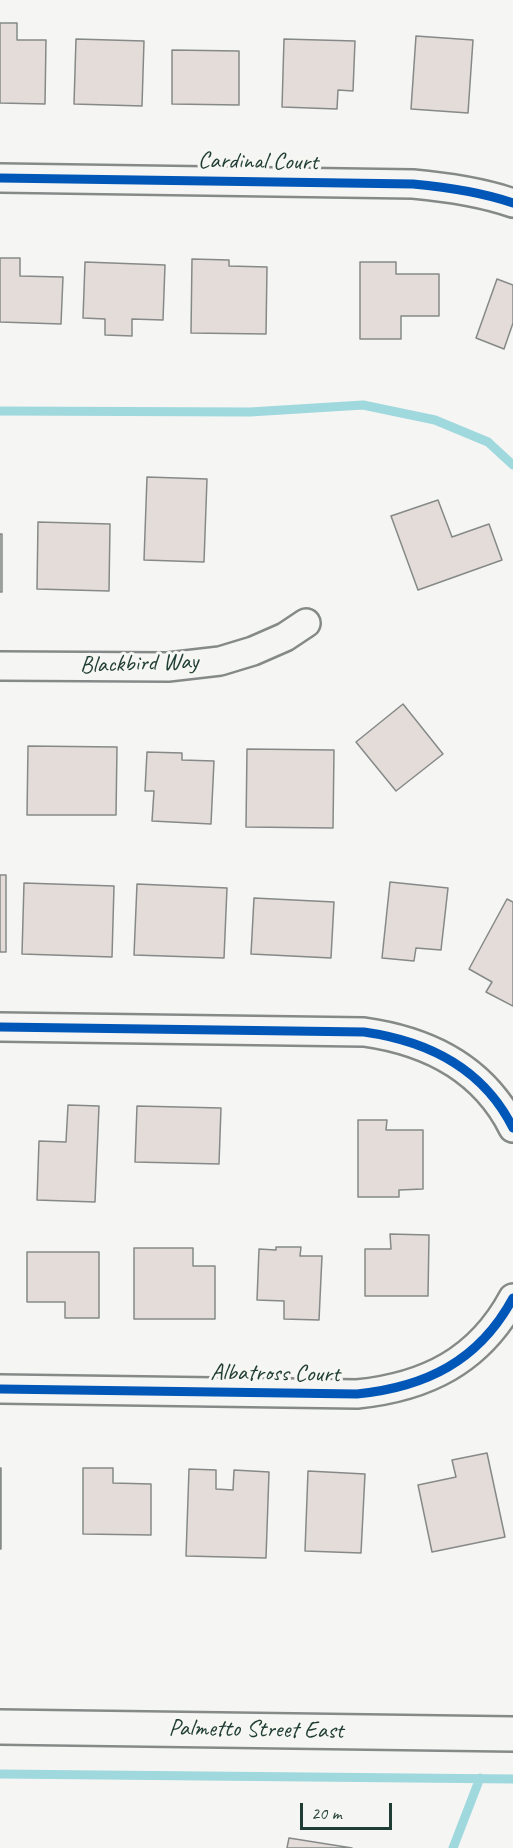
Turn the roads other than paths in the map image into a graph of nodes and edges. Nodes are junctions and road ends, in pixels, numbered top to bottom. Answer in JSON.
{"nodes":[{"id":1,"x":0,"y":178,"type":"edge"},
{"id":2,"x":513,"y":203,"type":"edge"},
{"id":3,"x":306,"y":623,"type":"dead end"},
{"id":4,"x":0,"y":666,"type":"edge"},
{"id":5,"x":0,"y":1027,"type":"edge"},
{"id":6,"x":513,"y":1128,"type":"edge"},
{"id":7,"x":513,"y":1298,"type":"edge"},
{"id":8,"x":0,"y":1389,"type":"edge"},
{"id":9,"x":0,"y":1727,"type":"edge"},
{"id":10,"x":513,"y":1734,"type":"edge"}],
"edges":[{"from":1,"to":2,"type":"street","name":"Cardinal Court"},
{"from":3,"to":4,"type":"street","name":"Blackbird Way"},
{"from":5,"to":6,"type":"street"},
{"from":7,"to":8,"type":"street","name":"Albatross Court"},
{"from":9,"to":10,"type":"main road","name":"Palmetto Street East"}]}
